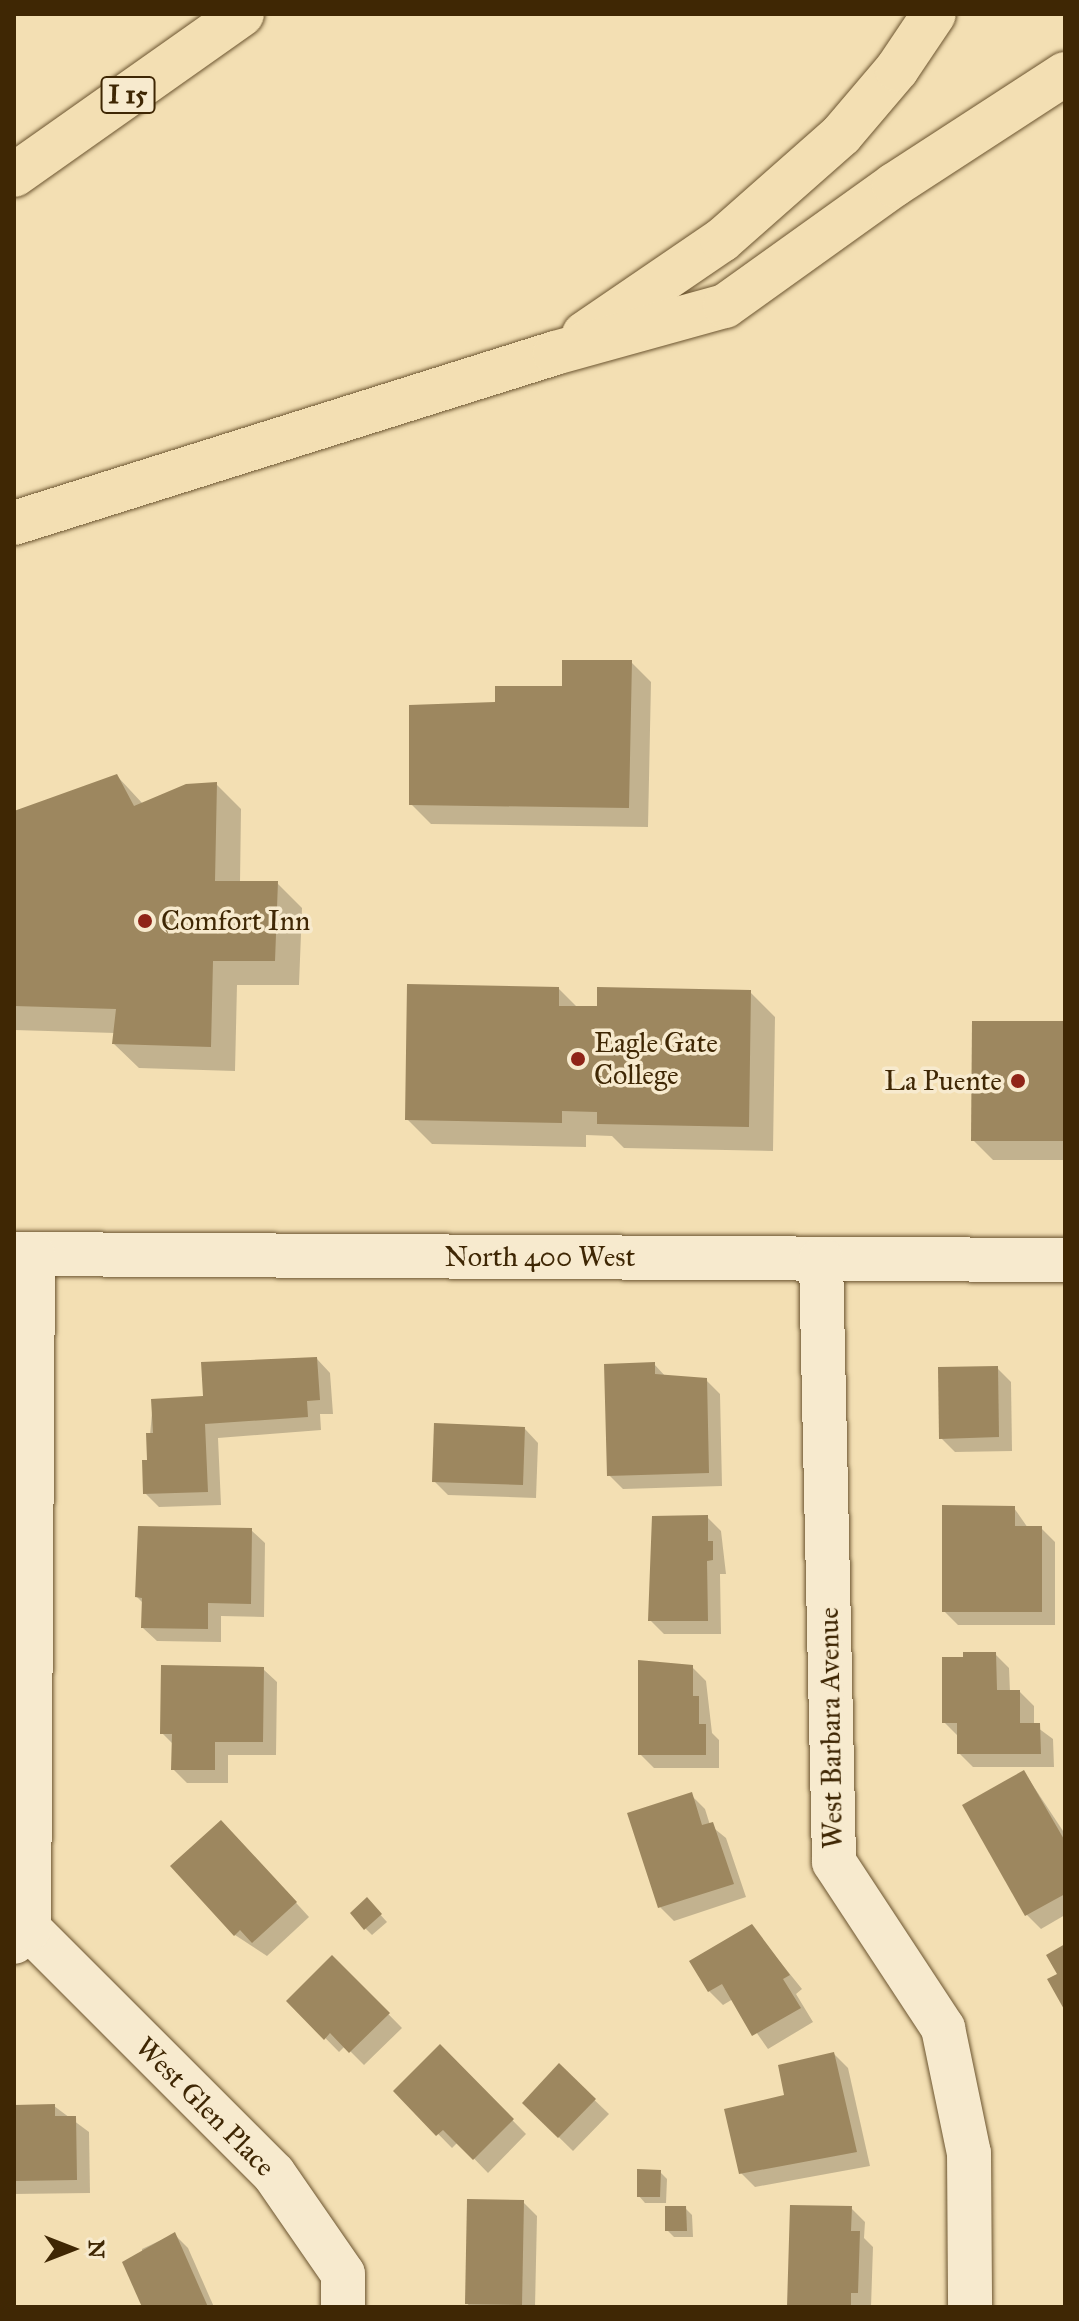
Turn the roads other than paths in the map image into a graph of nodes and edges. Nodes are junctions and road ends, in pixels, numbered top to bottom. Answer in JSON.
{"nodes":[{"id":1,"x":242,"y":14,"type":"edge"},
{"id":2,"x":934,"y":14,"type":"edge"},
{"id":3,"x":1065,"y":74,"type":"edge"},
{"id":4,"x":14,"y":175,"type":"edge"},
{"id":5,"x":555,"y":353,"type":"junction"},
{"id":6,"x":14,"y":523,"type":"edge"},
{"id":7,"x":23,"y":1254,"type":"edge"},
{"id":8,"x":821,"y":1259,"type":"junction"},
{"id":9,"x":1065,"y":1260,"type":"edge"},
{"id":10,"x":21,"y":1936,"type":"edge"},
{"id":11,"x":343,"y":2307,"type":"edge"},
{"id":12,"x":970,"y":2307,"type":"edge"}],
"edges":[{"from":1,"to":4,"type":"highway","number":"I 15"},
{"from":2,"to":5,"type":"highway"},
{"from":3,"to":5,"type":"highway"},
{"from":5,"to":6,"type":"highway"},
{"from":7,"to":8,"type":"street","name":"North 400 West"},
{"from":7,"to":10,"type":"street"},
{"from":8,"to":9,"type":"street","name":"North 400 West"},
{"from":8,"to":12,"type":"street","name":"West Barbara Avenue"},
{"from":10,"to":11,"type":"street","name":"West Glen Place"}]}
